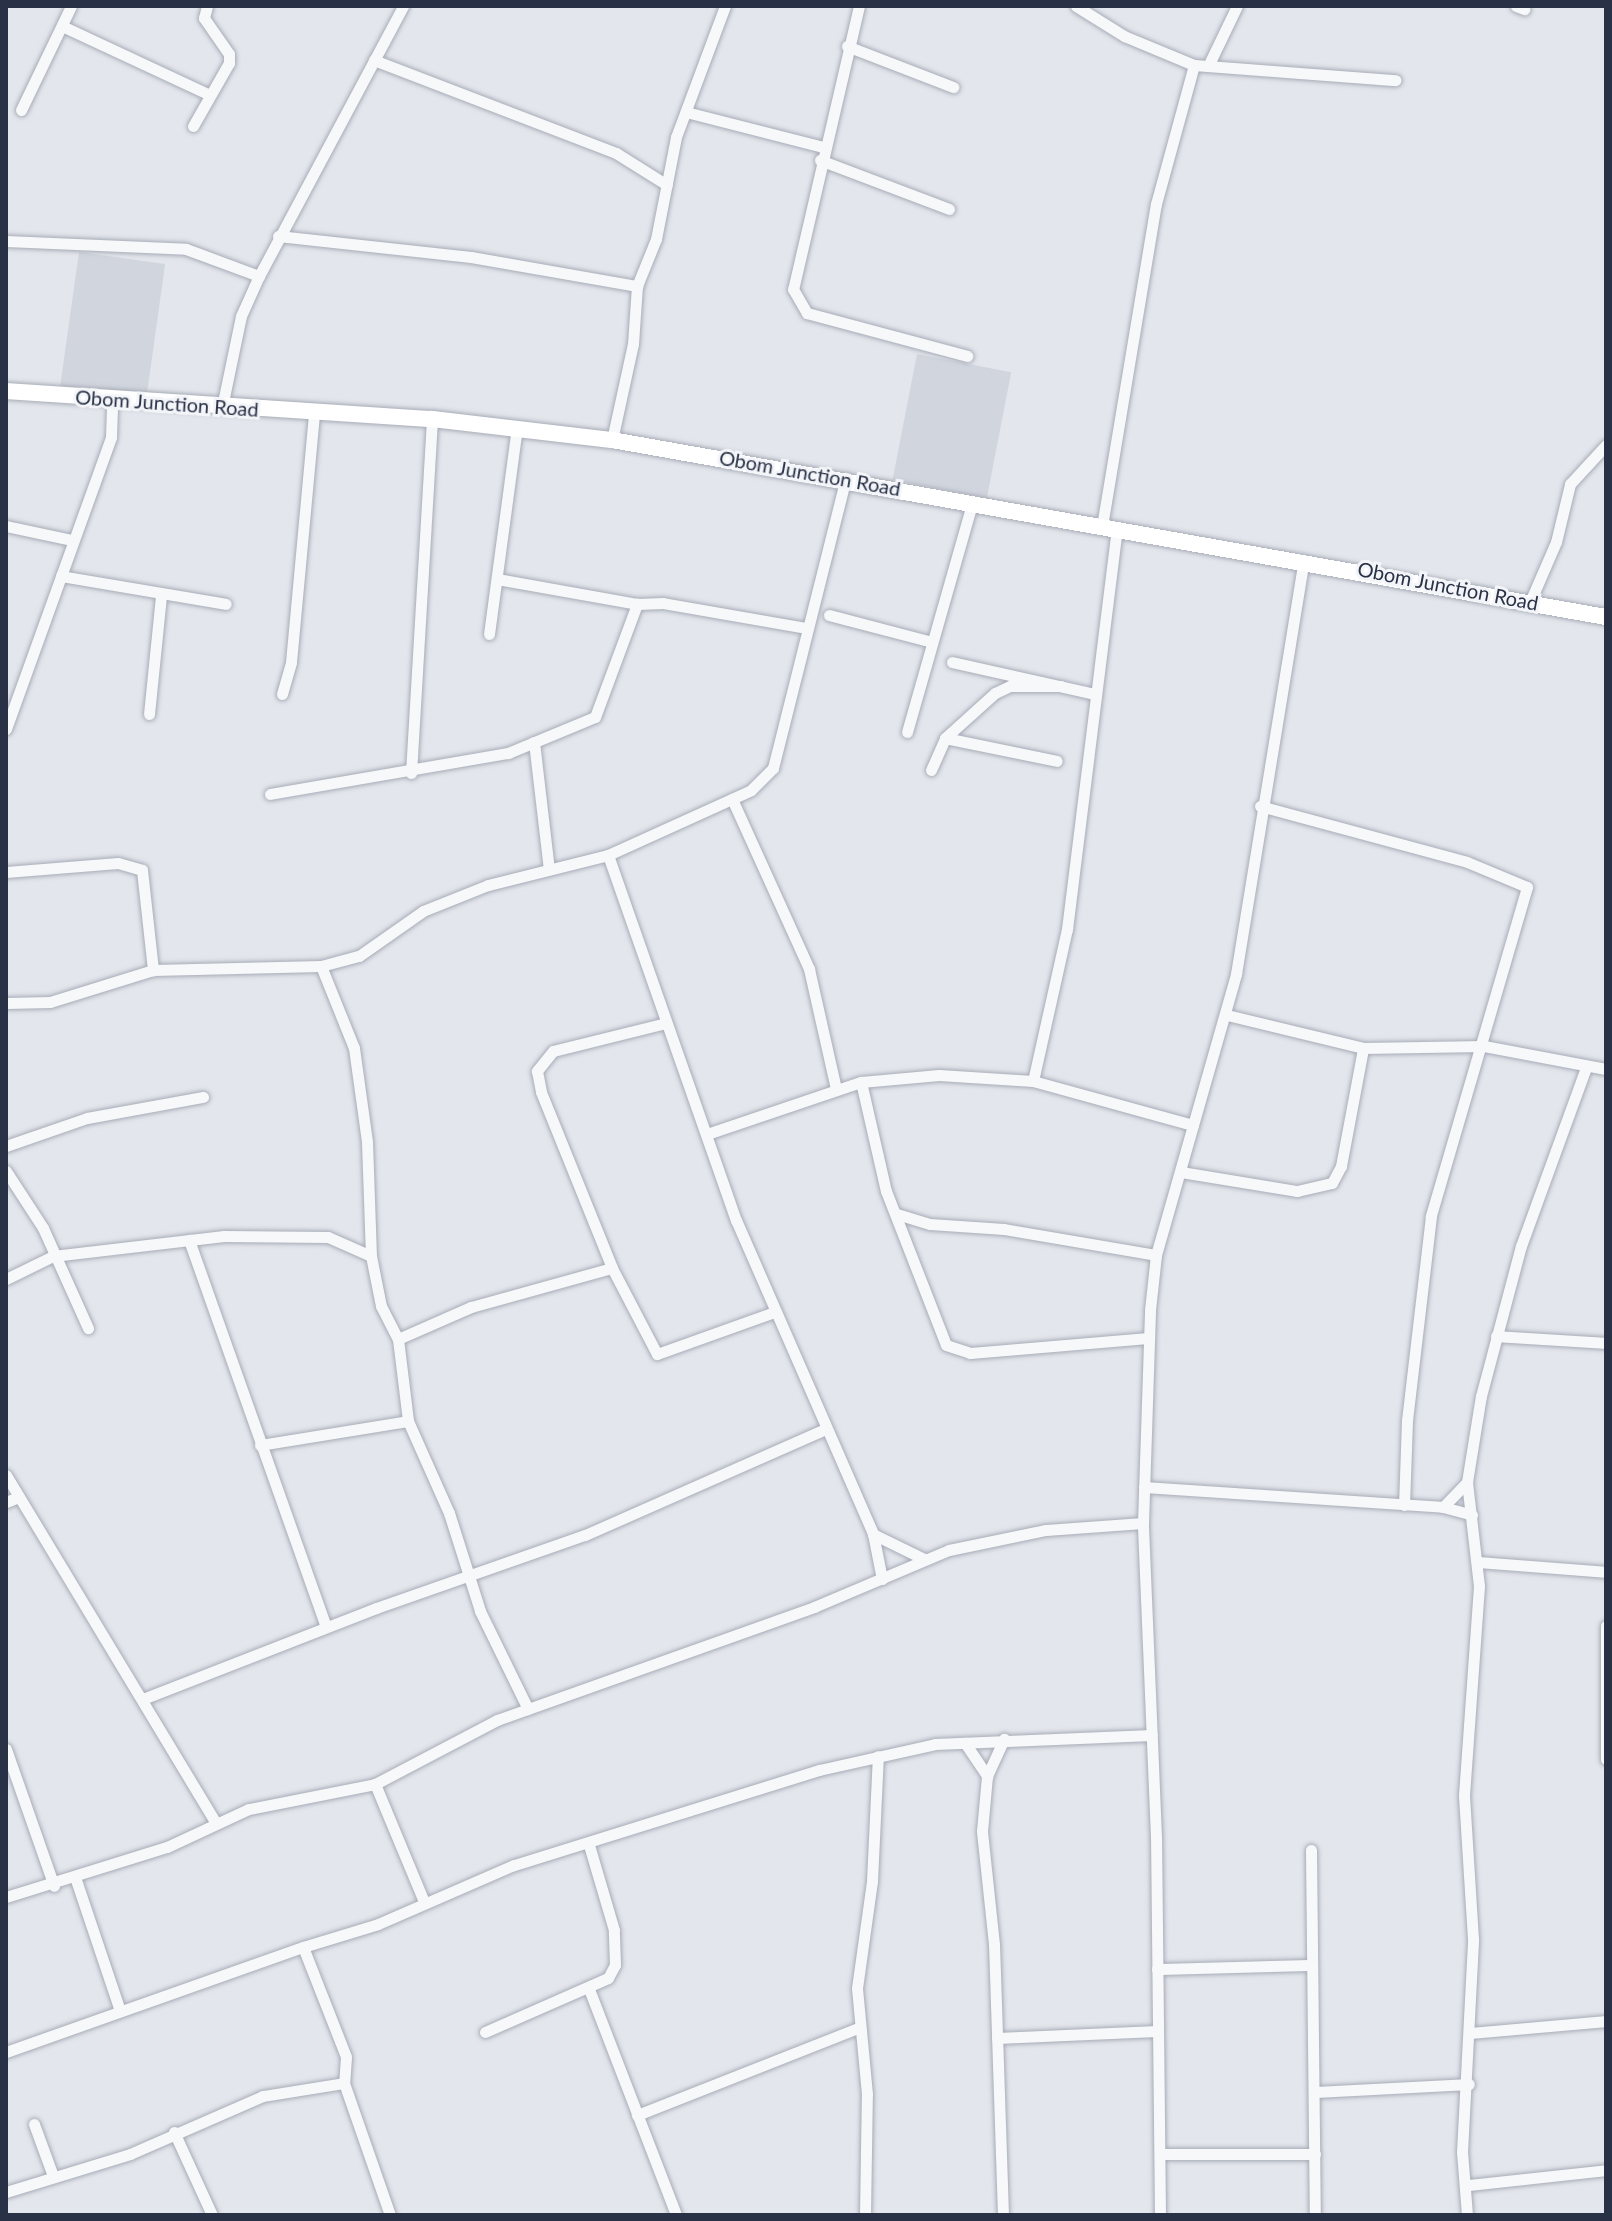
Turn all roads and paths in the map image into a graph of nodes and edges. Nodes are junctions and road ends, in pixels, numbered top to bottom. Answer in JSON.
{"nodes":[{"id":1,"x":71,"y":6,"type":"edge"},
{"id":2,"x":207,"y":6,"type":"edge"},
{"id":3,"x":403,"y":6,"type":"edge"},
{"id":4,"x":725,"y":6,"type":"edge"},
{"id":5,"x":859,"y":6,"type":"edge"},
{"id":6,"x":1237,"y":6,"type":"edge"},
{"id":7,"x":1082,"y":7,"type":"edge"},
{"id":8,"x":62,"y":26,"type":"junction"},
{"id":9,"x":847,"y":46,"type":"junction"},
{"id":10,"x":374,"y":60,"type":"junction"},
{"id":11,"x":1210,"y":62,"type":"junction"},
{"id":12,"x":1194,"y":65,"type":"junction"},
{"id":13,"x":1395,"y":80,"type":"dead end"},
{"id":14,"x":953,"y":87,"type":"dead end"},
{"id":15,"x":210,"y":95,"type":"junction"},
{"id":16,"x":21,"y":110,"type":"dead end"},
{"id":17,"x":686,"y":112,"type":"junction"},
{"id":18,"x":193,"y":126,"type":"dead end"},
{"id":19,"x":823,"y":147,"type":"junction"},
{"id":20,"x":820,"y":160,"type":"junction"},
{"id":21,"x":667,"y":185,"type":"junction"},
{"id":22,"x":949,"y":209,"type":"dead end"},
{"id":23,"x":278,"y":236,"type":"junction"},
{"id":24,"x":6,"y":241,"type":"edge"},
{"id":25,"x":259,"y":276,"type":"junction"},
{"id":26,"x":637,"y":286,"type":"junction"},
{"id":27,"x":967,"y":356,"type":"dead end"},
{"id":28,"x":6,"y":391,"type":"edge"},
{"id":29,"x":112,"y":399,"type":"junction"},
{"id":30,"x":222,"y":407,"type":"junction"},
{"id":31,"x":314,"y":414,"type":"junction"},
{"id":32,"x":432,"y":419,"type":"junction"},
{"id":33,"x":517,"y":428,"type":"junction"},
{"id":34,"x":612,"y":440,"type":"junction"},
{"id":35,"x":1606,"y":445,"type":"edge"},
{"id":36,"x":846,"y":477,"type":"junction"},
{"id":37,"x":972,"y":504,"type":"junction"},
{"id":38,"x":6,"y":526,"type":"edge"},
{"id":39,"x":1110,"y":527,"type":"junction"},
{"id":40,"x":72,"y":540,"type":"junction"},
{"id":41,"x":1297,"y":558,"type":"junction"},
{"id":42,"x":61,"y":576,"type":"junction"},
{"id":43,"x":497,"y":579,"type":"junction"},
{"id":44,"x":161,"y":596,"type":"junction"},
{"id":45,"x":1530,"y":602,"type":"junction"},
{"id":46,"x":226,"y":604,"type":"dead end"},
{"id":47,"x":637,"y":604,"type":"junction"},
{"id":48,"x":829,"y":615,"type":"dead end"},
{"id":49,"x":1606,"y":617,"type":"edge"},
{"id":50,"x":806,"y":628,"type":"junction"},
{"id":51,"x":489,"y":634,"type":"dead end"},
{"id":52,"x":932,"y":642,"type":"junction"},
{"id":53,"x":952,"y":662,"type":"dead end"},
{"id":54,"x":1061,"y":686,"type":"junction"},
{"id":55,"x":282,"y":694,"type":"dead end"},
{"id":56,"x":1095,"y":694,"type":"junction"},
{"id":57,"x":149,"y":714,"type":"dead end"},
{"id":58,"x":6,"y":729,"type":"edge"},
{"id":59,"x":907,"y":732,"type":"dead end"},
{"id":60,"x":945,"y":738,"type":"junction"},
{"id":61,"x":534,"y":742,"type":"junction"},
{"id":62,"x":1057,"y":761,"type":"dead end"},
{"id":63,"x":931,"y":770,"type":"dead end"},
{"id":64,"x":411,"y":773,"type":"junction"},
{"id":65,"x":270,"y":794,"type":"dead end"},
{"id":66,"x":732,"y":799,"type":"junction"},
{"id":67,"x":1260,"y":806,"type":"junction"},
{"id":68,"x":608,"y":855,"type":"junction"},
{"id":69,"x":549,"y":869,"type":"junction"},
{"id":70,"x":6,"y":872,"type":"edge"},
{"id":71,"x":321,"y":966,"type":"junction"},
{"id":72,"x":153,"y":970,"type":"junction"},
{"id":73,"x":6,"y":1003,"type":"edge"},
{"id":74,"x":1227,"y":1015,"type":"junction"},
{"id":75,"x":666,"y":1023,"type":"junction"},
{"id":76,"x":1484,"y":1046,"type":"junction"},
{"id":77,"x":1363,"y":1048,"type":"junction"},
{"id":78,"x":1586,"y":1067,"type":"junction"},
{"id":79,"x":1606,"y":1069,"type":"edge"},
{"id":80,"x":1033,"y":1081,"type":"junction"},
{"id":81,"x":861,"y":1082,"type":"junction"},
{"id":82,"x":836,"y":1089,"type":"junction"},
{"id":83,"x":203,"y":1097,"type":"dead end"},
{"id":84,"x":1193,"y":1125,"type":"junction"},
{"id":85,"x":707,"y":1134,"type":"junction"},
{"id":86,"x":6,"y":1146,"type":"edge"},
{"id":87,"x":6,"y":1171,"type":"edge"},
{"id":88,"x":1181,"y":1172,"type":"junction"},
{"id":89,"x":897,"y":1214,"type":"junction"},
{"id":90,"x":930,"y":1224,"type":"junction"},
{"id":91,"x":907,"y":1239,"type":"junction"},
{"id":92,"x":189,"y":1240,"type":"junction"},
{"id":93,"x":1156,"y":1255,"type":"junction"},
{"id":94,"x":53,"y":1256,"type":"junction"},
{"id":95,"x":371,"y":1256,"type":"junction"},
{"id":96,"x":612,"y":1268,"type":"junction"},
{"id":97,"x":6,"y":1279,"type":"edge"},
{"id":98,"x":774,"y":1312,"type":"junction"},
{"id":99,"x":88,"y":1328,"type":"dead end"},
{"id":100,"x":1496,"y":1336,"type":"junction"},
{"id":101,"x":1148,"y":1338,"type":"junction"},
{"id":102,"x":398,"y":1339,"type":"junction"},
{"id":103,"x":1606,"y":1343,"type":"edge"},
{"id":104,"x":408,"y":1421,"type":"junction"},
{"id":105,"x":823,"y":1430,"type":"junction"},
{"id":106,"x":260,"y":1445,"type":"junction"},
{"id":107,"x":6,"y":1475,"type":"edge"},
{"id":108,"x":1467,"y":1482,"type":"junction"},
{"id":109,"x":1144,"y":1487,"type":"junction"},
{"id":110,"x":19,"y":1497,"type":"junction"},
{"id":111,"x":6,"y":1502,"type":"edge"},
{"id":112,"x":1404,"y":1505,"type":"junction"},
{"id":113,"x":1443,"y":1507,"type":"junction"},
{"id":114,"x":1472,"y":1515,"type":"junction"},
{"id":115,"x":1143,"y":1523,"type":"junction"},
{"id":116,"x":873,"y":1534,"type":"junction"},
{"id":117,"x":924,"y":1559,"type":"junction"},
{"id":118,"x":1477,"y":1562,"type":"junction"},
{"id":119,"x":1606,"y":1572,"type":"edge"},
{"id":120,"x":467,"y":1578,"type":"junction"},
{"id":121,"x":882,"y":1579,"type":"junction"},
{"id":122,"x":326,"y":1626,"type":"junction"},
{"id":123,"x":1606,"y":1626,"type":"edge"},
{"id":124,"x":143,"y":1699,"type":"junction"},
{"id":125,"x":528,"y":1709,"type":"junction"},
{"id":126,"x":1152,"y":1735,"type":"junction"},
{"id":127,"x":1004,"y":1739,"type":"junction"},
{"id":128,"x":965,"y":1743,"type":"junction"},
{"id":129,"x":6,"y":1749,"type":"edge"},
{"id":130,"x":878,"y":1756,"type":"junction"},
{"id":131,"x":1606,"y":1759,"type":"edge"},
{"id":132,"x":987,"y":1776,"type":"junction"},
{"id":133,"x":375,"y":1784,"type":"junction"},
{"id":134,"x":215,"y":1822,"type":"junction"},
{"id":135,"x":589,"y":1845,"type":"junction"},
{"id":136,"x":1311,"y":1850,"type":"dead end"},
{"id":137,"x":75,"y":1877,"type":"junction"},
{"id":138,"x":54,"y":1886,"type":"junction"},
{"id":139,"x":6,"y":1897,"type":"edge"},
{"id":140,"x":424,"y":1902,"type":"junction"},
{"id":141,"x":303,"y":1947,"type":"junction"},
{"id":142,"x":1312,"y":1965,"type":"junction"},
{"id":143,"x":1157,"y":1969,"type":"junction"},
{"id":144,"x":589,"y":1989,"type":"junction"},
{"id":145,"x":119,"y":2008,"type":"junction"},
{"id":146,"x":1606,"y":2021,"type":"edge"},
{"id":147,"x":858,"y":2028,"type":"junction"},
{"id":148,"x":1157,"y":2031,"type":"junction"},
{"id":149,"x":485,"y":2032,"type":"dead end"},
{"id":150,"x":1470,"y":2033,"type":"junction"},
{"id":151,"x":997,"y":2038,"type":"junction"},
{"id":152,"x":6,"y":2052,"type":"edge"},
{"id":153,"x":344,"y":2083,"type":"junction"},
{"id":154,"x":1469,"y":2084,"type":"junction"},
{"id":155,"x":1316,"y":2092,"type":"junction"},
{"id":156,"x":637,"y":2115,"type":"junction"},
{"id":157,"x":34,"y":2124,"type":"dead end"},
{"id":158,"x":174,"y":2132,"type":"junction"},
{"id":159,"x":1160,"y":2154,"type":"junction"},
{"id":160,"x":1315,"y":2154,"type":"junction"},
{"id":161,"x":1606,"y":2170,"type":"edge"},
{"id":162,"x":53,"y":2176,"type":"junction"},
{"id":163,"x":1469,"y":2185,"type":"junction"},
{"id":164,"x":6,"y":2192,"type":"edge"},
{"id":165,"x":212,"y":2215,"type":"edge"},
{"id":166,"x":390,"y":2215,"type":"edge"},
{"id":167,"x":676,"y":2215,"type":"edge"},
{"id":168,"x":865,"y":2215,"type":"edge"},
{"id":169,"x":1003,"y":2215,"type":"edge"},
{"id":170,"x":1160,"y":2215,"type":"edge"},
{"id":171,"x":1315,"y":2215,"type":"edge"},
{"id":172,"x":1467,"y":2215,"type":"edge"}],
"edges":[{"from":1,"to":8,"type":"street"},
{"from":2,"to":15,"type":"street"},
{"from":3,"to":10,"type":"street"},
{"from":4,"to":17,"type":"street"},
{"from":5,"to":9,"type":"street"},
{"from":6,"to":11,"type":"street"},
{"from":7,"to":12,"type":"street"},
{"from":8,"to":15,"type":"street"},
{"from":8,"to":16,"type":"street"},
{"from":9,"to":14,"type":"street"},
{"from":9,"to":19,"type":"street"},
{"from":10,"to":21,"type":"street"},
{"from":10,"to":23,"type":"street"},
{"from":11,"to":12,"type":"street"},
{"from":11,"to":13,"type":"street"},
{"from":12,"to":39,"type":"street"},
{"from":15,"to":18,"type":"street"},
{"from":17,"to":19,"type":"street"},
{"from":17,"to":21,"type":"street"},
{"from":19,"to":20,"type":"street"},
{"from":20,"to":22,"type":"street"},
{"from":20,"to":27,"type":"street"},
{"from":21,"to":26,"type":"street"},
{"from":23,"to":25,"type":"street"},
{"from":23,"to":26,"type":"street"},
{"from":24,"to":25,"type":"street"},
{"from":25,"to":30,"type":"street"},
{"from":26,"to":34,"type":"street"},
{"from":28,"to":29,"type":"main road","name":"Obom Junction Road"},
{"from":29,"to":30,"type":"main road","name":"Obom Junction Road"},
{"from":29,"to":40,"type":"street"},
{"from":30,"to":31,"type":"main road","name":"Obom Junction Road"},
{"from":31,"to":32,"type":"main road","name":"Obom Junction Road"},
{"from":31,"to":55,"type":"street"},
{"from":32,"to":33,"type":"main road","name":"Obom Junction Road"},
{"from":32,"to":64,"type":"street"},
{"from":33,"to":34,"type":"main road","name":"Obom Junction Road"},
{"from":33,"to":43,"type":"street"},
{"from":34,"to":36,"type":"main road","name":"Obom Junction Road"},
{"from":35,"to":45,"type":"street"},
{"from":36,"to":37,"type":"main road","name":"Obom Junction Road"},
{"from":36,"to":50,"type":"street"},
{"from":37,"to":39,"type":"main road","name":"Obom Junction Road"},
{"from":37,"to":52,"type":"street"},
{"from":38,"to":40,"type":"street"},
{"from":39,"to":41,"type":"main road","name":"Obom Junction Road"},
{"from":39,"to":56,"type":"street"},
{"from":40,"to":42,"type":"street"},
{"from":41,"to":45,"type":"main road","name":"Obom Junction Road"},
{"from":41,"to":67,"type":"street"},
{"from":42,"to":44,"type":"street"},
{"from":42,"to":58,"type":"street"},
{"from":43,"to":47,"type":"street"},
{"from":43,"to":51,"type":"street"},
{"from":44,"to":46,"type":"street"},
{"from":44,"to":57,"type":"street"},
{"from":45,"to":49,"type":"main road","name":"Obom Junction Road"},
{"from":47,"to":50,"type":"street"},
{"from":47,"to":61,"type":"street"},
{"from":48,"to":52,"type":"street"},
{"from":50,"to":66,"type":"street"},
{"from":52,"to":59,"type":"street"},
{"from":53,"to":54,"type":"street"},
{"from":54,"to":56,"type":"street"},
{"from":54,"to":60,"type":"street"},
{"from":56,"to":80,"type":"street"},
{"from":60,"to":62,"type":"street"},
{"from":60,"to":63,"type":"street"},
{"from":61,"to":64,"type":"street"},
{"from":61,"to":69,"type":"street"},
{"from":64,"to":65,"type":"street"},
{"from":66,"to":68,"type":"street"},
{"from":66,"to":82,"type":"street"},
{"from":67,"to":74,"type":"street"},
{"from":67,"to":76,"type":"street"},
{"from":68,"to":69,"type":"street"},
{"from":68,"to":75,"type":"street"},
{"from":69,"to":71,"type":"street"},
{"from":70,"to":72,"type":"street"},
{"from":71,"to":72,"type":"street"},
{"from":71,"to":95,"type":"street"},
{"from":72,"to":73,"type":"street"},
{"from":74,"to":77,"type":"street"},
{"from":74,"to":84,"type":"street"},
{"from":75,"to":85,"type":"street"},
{"from":75,"to":96,"type":"street"},
{"from":76,"to":77,"type":"street"},
{"from":76,"to":78,"type":"street"},
{"from":76,"to":112,"type":"street"},
{"from":77,"to":88,"type":"street"},
{"from":78,"to":79,"type":"street"},
{"from":78,"to":100,"type":"street"},
{"from":80,"to":81,"type":"street"},
{"from":80,"to":84,"type":"street"},
{"from":81,"to":82,"type":"street"},
{"from":81,"to":89,"type":"street"},
{"from":82,"to":85,"type":"street"},
{"from":83,"to":86,"type":"street"},
{"from":84,"to":88,"type":"street"},
{"from":85,"to":98,"type":"street"},
{"from":87,"to":94,"type":"street"},
{"from":88,"to":93,"type":"street"},
{"from":89,"to":90,"type":"street"},
{"from":89,"to":91,"type":"street"},
{"from":90,"to":91,"type":"street"},
{"from":90,"to":93,"type":"street"},
{"from":91,"to":101,"type":"street"},
{"from":92,"to":94,"type":"street"},
{"from":92,"to":95,"type":"street"},
{"from":92,"to":106,"type":"street"},
{"from":93,"to":101,"type":"street"},
{"from":94,"to":97,"type":"street"},
{"from":94,"to":99,"type":"street"},
{"from":95,"to":102,"type":"street"},
{"from":96,"to":98,"type":"street"},
{"from":96,"to":102,"type":"street"},
{"from":98,"to":105,"type":"street"},
{"from":100,"to":103,"type":"street"},
{"from":100,"to":108,"type":"street"},
{"from":101,"to":109,"type":"street"},
{"from":102,"to":104,"type":"street"},
{"from":104,"to":106,"type":"street"},
{"from":104,"to":120,"type":"street"},
{"from":105,"to":116,"type":"street"},
{"from":105,"to":120,"type":"street"},
{"from":106,"to":122,"type":"street"},
{"from":107,"to":110,"type":"street"},
{"from":108,"to":113,"type":"street"},
{"from":108,"to":114,"type":"street"},
{"from":109,"to":112,"type":"street"},
{"from":109,"to":115,"type":"street"},
{"from":110,"to":111,"type":"street"},
{"from":110,"to":124,"type":"street"},
{"from":112,"to":113,"type":"street"},
{"from":113,"to":114,"type":"street"},
{"from":114,"to":118,"type":"street"},
{"from":115,"to":117,"type":"street"},
{"from":115,"to":126,"type":"street"},
{"from":116,"to":117,"type":"street"},
{"from":116,"to":121,"type":"street"},
{"from":117,"to":121,"type":"street"},
{"from":118,"to":119,"type":"street"},
{"from":118,"to":150,"type":"street"},
{"from":120,"to":122,"type":"street"},
{"from":120,"to":125,"type":"street"},
{"from":121,"to":125,"type":"street"},
{"from":122,"to":124,"type":"street"},
{"from":123,"to":131,"type":"street"},
{"from":124,"to":134,"type":"street"},
{"from":125,"to":133,"type":"street"},
{"from":126,"to":127,"type":"street"},
{"from":126,"to":143,"type":"street"},
{"from":127,"to":128,"type":"street"},
{"from":127,"to":132,"type":"street"},
{"from":128,"to":130,"type":"street"},
{"from":128,"to":132,"type":"street"},
{"from":129,"to":138,"type":"street"},
{"from":130,"to":135,"type":"street"},
{"from":130,"to":147,"type":"street"},
{"from":132,"to":151,"type":"street"},
{"from":133,"to":134,"type":"street"},
{"from":133,"to":140,"type":"street"},
{"from":134,"to":137,"type":"street"},
{"from":135,"to":140,"type":"street"},
{"from":135,"to":144,"type":"street"},
{"from":136,"to":142,"type":"street"},
{"from":137,"to":138,"type":"street"},
{"from":137,"to":145,"type":"street"},
{"from":138,"to":139,"type":"street"},
{"from":140,"to":141,"type":"street"},
{"from":141,"to":145,"type":"street"},
{"from":141,"to":153,"type":"street"},
{"from":142,"to":143,"type":"street"},
{"from":142,"to":155,"type":"street"},
{"from":143,"to":148,"type":"street"},
{"from":144,"to":149,"type":"street"},
{"from":144,"to":156,"type":"street"},
{"from":145,"to":152,"type":"street"},
{"from":146,"to":150,"type":"street"},
{"from":147,"to":156,"type":"street"},
{"from":147,"to":168,"type":"street"},
{"from":148,"to":151,"type":"street"},
{"from":148,"to":159,"type":"street"},
{"from":150,"to":154,"type":"street"},
{"from":151,"to":169,"type":"street"},
{"from":153,"to":158,"type":"street"},
{"from":153,"to":166,"type":"street"},
{"from":154,"to":155,"type":"street"},
{"from":154,"to":163,"type":"street"},
{"from":155,"to":160,"type":"street"},
{"from":156,"to":167,"type":"street"},
{"from":157,"to":162,"type":"street"},
{"from":158,"to":162,"type":"street"},
{"from":158,"to":165,"type":"street"},
{"from":159,"to":160,"type":"street"},
{"from":159,"to":170,"type":"street"},
{"from":160,"to":171,"type":"street"},
{"from":161,"to":163,"type":"street"},
{"from":162,"to":164,"type":"street"},
{"from":163,"to":172,"type":"street"}]}
